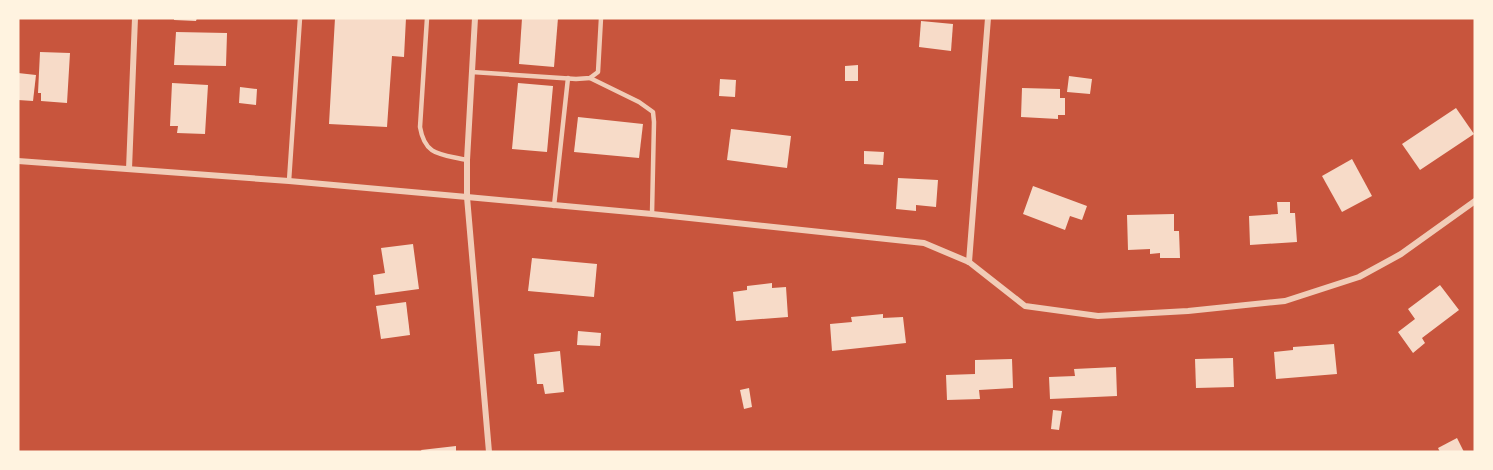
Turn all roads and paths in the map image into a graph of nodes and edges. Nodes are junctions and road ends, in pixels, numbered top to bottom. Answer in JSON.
{"nodes":[{"id":1,"x":135,"y":18,"type":"edge"},
{"id":2,"x":300,"y":18,"type":"edge"},
{"id":3,"x":427,"y":18,"type":"edge"},
{"id":4,"x":475,"y":18,"type":"edge"},
{"id":5,"x":601,"y":18,"type":"edge"},
{"id":6,"x":988,"y":18,"type":"edge"},
{"id":7,"x":472,"y":72,"type":"junction"},
{"id":8,"x":568,"y":78,"type":"junction"},
{"id":9,"x":590,"y":78,"type":"junction"},
{"id":10,"x":467,"y":160,"type":"junction"},
{"id":11,"x":18,"y":161,"type":"edge"},
{"id":12,"x":129,"y":169,"type":"junction"},
{"id":13,"x":289,"y":181,"type":"junction"},
{"id":14,"x":467,"y":197,"type":"junction"},
{"id":15,"x":1475,"y":201,"type":"edge"},
{"id":16,"x":554,"y":206,"type":"junction"},
{"id":17,"x":652,"y":214,"type":"junction"},
{"id":18,"x":969,"y":262,"type":"junction"},
{"id":19,"x":489,"y":452,"type":"edge"}],
"edges":[{"from":1,"to":12,"type":"street"},
{"from":2,"to":13,"type":"lane"},
{"from":3,"to":10,"type":"lane"},
{"from":4,"to":7,"type":"street"},
{"from":5,"to":9,"type":"lane"},
{"from":6,"to":18,"type":"street"},
{"from":7,"to":8,"type":"lane"},
{"from":7,"to":10,"type":"street"},
{"from":8,"to":9,"type":"lane"},
{"from":8,"to":16,"type":"lane"},
{"from":9,"to":17,"type":"lane"},
{"from":10,"to":14,"type":"street"},
{"from":11,"to":12,"type":"street"},
{"from":12,"to":13,"type":"street"},
{"from":13,"to":14,"type":"street"},
{"from":14,"to":16,"type":"street"},
{"from":14,"to":19,"type":"street"},
{"from":15,"to":18,"type":"street"},
{"from":16,"to":17,"type":"street"},
{"from":17,"to":18,"type":"street"}]}
